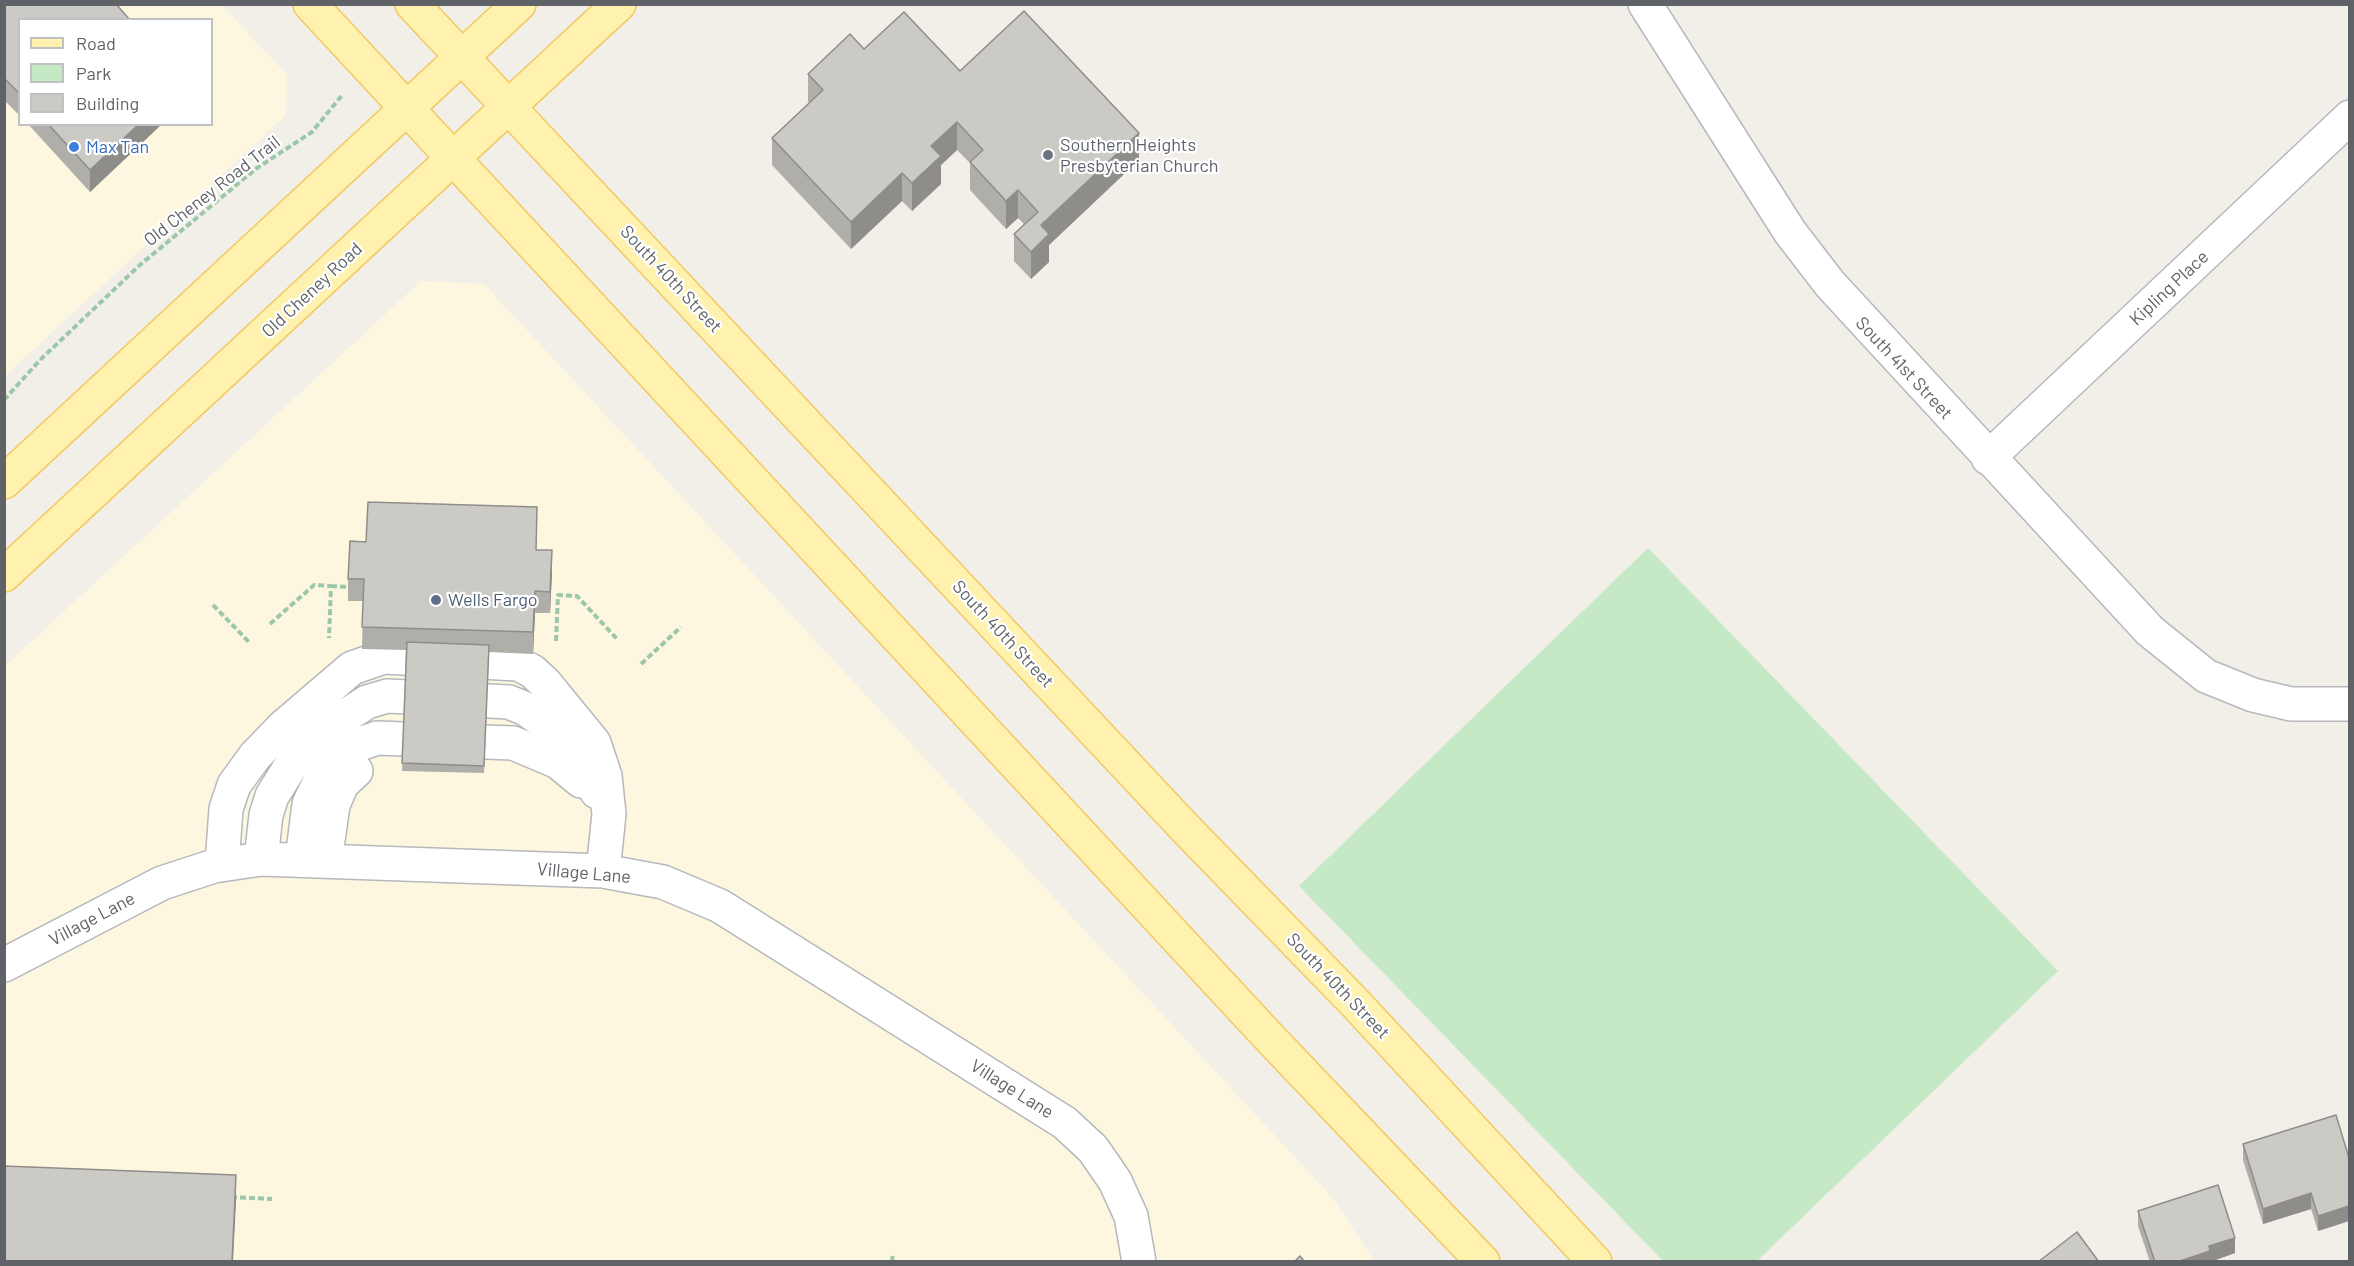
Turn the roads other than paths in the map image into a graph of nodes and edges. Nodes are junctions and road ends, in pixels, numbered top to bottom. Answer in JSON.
{"nodes":[{"id":1,"x":310,"y":4,"type":"edge"},
{"id":2,"x":412,"y":4,"type":"edge"},
{"id":3,"x":519,"y":4,"type":"edge"},
{"id":4,"x":619,"y":4,"type":"edge"},
{"id":5,"x":1645,"y":4,"type":"edge"},
{"id":6,"x":463,"y":57,"type":"junction"},
{"id":7,"x":509,"y":106,"type":"junction"},
{"id":8,"x":407,"y":110,"type":"junction"},
{"id":9,"x":2349,"y":117,"type":"edge"},
{"id":10,"x":453,"y":159,"type":"junction"},
{"id":11,"x":1988,"y":458,"type":"junction"},
{"id":12,"x":4,"y":482,"type":"edge"},
{"id":13,"x":4,"y":575,"type":"edge"},
{"id":14,"x":2349,"y":704,"type":"edge"},
{"id":15,"x":609,"y":814,"type":"junction"},
{"id":16,"x":272,"y":861,"type":"junction"},
{"id":17,"x":603,"y":871,"type":"junction"},
{"id":18,"x":4,"y":965,"type":"edge"},
{"id":19,"x":1139,"y":1262,"type":"edge"},
{"id":20,"x":1482,"y":1262,"type":"edge"},
{"id":21,"x":1595,"y":1262,"type":"edge"}],
"edges":[{"from":1,"to":8,"type":"main road"},
{"from":2,"to":6,"type":"main road","name":"South 40th Street"},
{"from":3,"to":6,"type":"main road"},
{"from":4,"to":7,"type":"main road","name":"Old Cheney Road"},
{"from":5,"to":11,"type":"street","name":"South 41st Street"},
{"from":6,"to":7,"type":"main road","name":"South 40th Street"},
{"from":6,"to":8,"type":"main road"},
{"from":7,"to":10,"type":"main road","name":"Old Cheney Road"},
{"from":7,"to":21,"type":"main road","name":"South 40th Street"},
{"from":8,"to":10,"type":"main road"},
{"from":8,"to":12,"type":"main road"},
{"from":9,"to":11,"type":"street","name":"Kipling Place"},
{"from":10,"to":13,"type":"main road","name":"Old Cheney Road"},
{"from":10,"to":20,"type":"main road"},
{"from":11,"to":14,"type":"street","name":"South 41st Street"},
{"from":15,"to":16,"type":"street"},
{"from":15,"to":16,"type":"street"},
{"from":15,"to":16,"type":"street"},
{"from":15,"to":17,"type":"street"},
{"from":16,"to":17,"type":"street","name":"Village Lane"},
{"from":16,"to":18,"type":"street","name":"Village Lane"},
{"from":17,"to":19,"type":"street","name":"Village Lane"}]}
